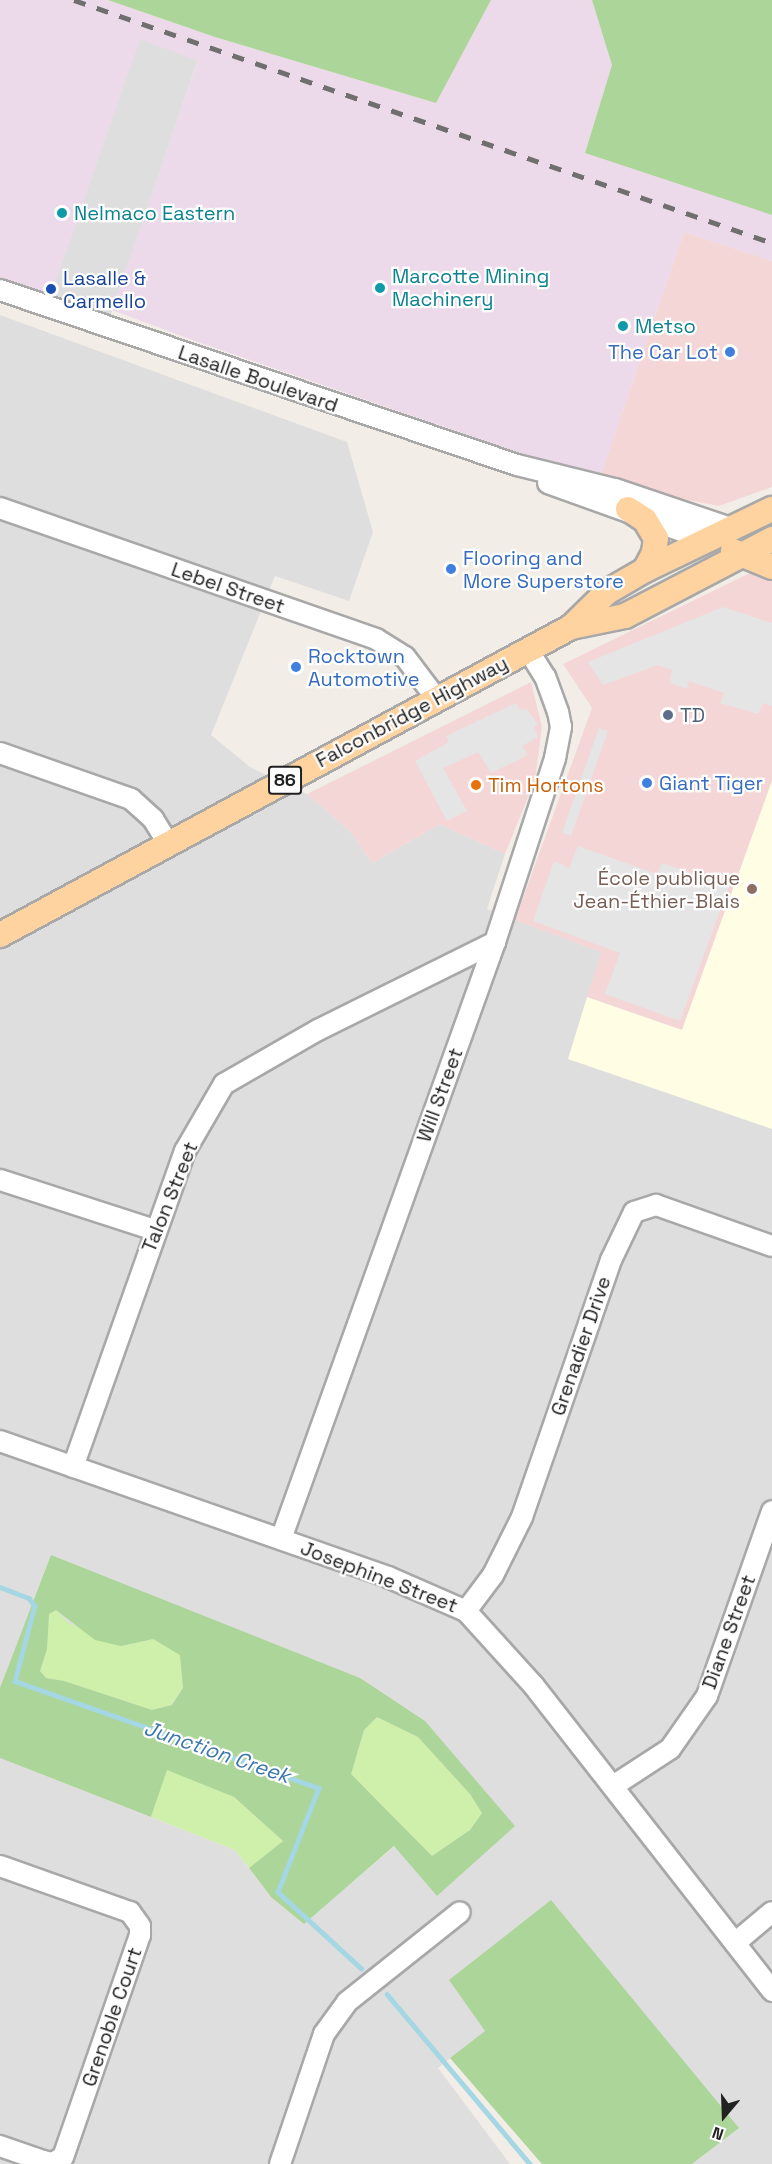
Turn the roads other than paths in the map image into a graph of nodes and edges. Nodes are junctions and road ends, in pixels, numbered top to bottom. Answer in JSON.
{"nodes":[{"id":1,"x":0,"y":290,"type":"edge"},
{"id":2,"x":517,"y":465,"type":"junction"},
{"id":3,"x":0,"y":508,"type":"edge"},
{"id":4,"x":628,"y":509,"type":"junction"},
{"id":5,"x":772,"y":509,"type":"edge"},
{"id":6,"x":733,"y":529,"type":"junction"},
{"id":7,"x":706,"y":540,"type":"junction"},
{"id":8,"x":770,"y":541,"type":"edge"},
{"id":9,"x":742,"y":555,"type":"junction"},
{"id":10,"x":772,"y":567,"type":"edge"},
{"id":11,"x":645,"y":570,"type":"junction"},
{"id":12,"x":571,"y":627,"type":"junction"},
{"id":13,"x":529,"y":651,"type":"junction"},
{"id":14,"x":436,"y":698,"type":"junction"},
{"id":15,"x":0,"y":753,"type":"edge"},
{"id":16,"x":168,"y":843,"type":"junction"},
{"id":17,"x":0,"y":936,"type":"edge"},
{"id":18,"x":495,"y":942,"type":"junction"},
{"id":19,"x":0,"y":1180,"type":"edge"},
{"id":20,"x":155,"y":1230,"type":"junction"},
{"id":21,"x":772,"y":1246,"type":"edge"},
{"id":22,"x":0,"y":1441,"type":"edge"},
{"id":23,"x":73,"y":1467,"type":"junction"},
{"id":24,"x":772,"y":1511,"type":"edge"},
{"id":25,"x":281,"y":1539,"type":"junction"},
{"id":26,"x":466,"y":1611,"type":"junction"},
{"id":27,"x":613,"y":1786,"type":"junction"},
{"id":28,"x":0,"y":1866,"type":"edge"},
{"id":29,"x":460,"y":1912,"type":"dead end"},
{"id":30,"x":772,"y":1912,"type":"edge"},
{"id":31,"x":735,"y":1943,"type":"junction"},
{"id":32,"x":772,"y":1991,"type":"edge"},
{"id":33,"x":0,"y":2146,"type":"edge"},
{"id":34,"x":284,"y":2163,"type":"edge"}],
"edges":[{"from":1,"to":2,"type":"street","name":"Lasalle Boulevard"},
{"from":2,"to":4,"type":"street","name":"Lasalle Boulevard"},
{"from":2,"to":6,"type":"street","name":"Lasalle Boulevard"},
{"from":3,"to":14,"type":"street","name":"Lebel Street"},
{"from":4,"to":7,"type":"street","name":"Lasalle Boulevard"},
{"from":4,"to":11,"type":"main road"},
{"from":5,"to":6,"type":"main road","name":"Falconbridge Highway","number":"86"},
{"from":6,"to":7,"type":"main road","name":"Falconbridge Highway","number":"86"},
{"from":6,"to":8,"type":"main road","name":"Lasalle Boulevard"},
{"from":7,"to":9,"type":"main road","name":"Lasalle Boulevard"},
{"from":7,"to":11,"type":"main road","name":"Falconbridge Highway","number":"86"},
{"from":8,"to":9,"type":"main road","name":"Falconbridge Highway","number":"86"},
{"from":9,"to":10,"type":"main road","name":"Lasalle Boulevard"},
{"from":9,"to":12,"type":"main road","name":"Falconbridge Highway","number":"86"},
{"from":11,"to":12,"type":"main road","name":"Falconbridge Highway","number":"86"},
{"from":12,"to":13,"type":"main road","name":"Falconbridge Highway","number":"86"},
{"from":13,"to":14,"type":"main road","name":"Falconbridge Highway","number":"86"},
{"from":13,"to":18,"type":"street","name":"Will Street"},
{"from":14,"to":16,"type":"main road","name":"Falconbridge Highway","number":"86"},
{"from":15,"to":16,"type":"street"},
{"from":16,"to":17,"type":"main road","name":"Falconbridge Highway","number":"86"},
{"from":18,"to":20,"type":"street","name":"Talon Street"},
{"from":18,"to":25,"type":"street","name":"Will Street"},
{"from":19,"to":20,"type":"street"},
{"from":20,"to":23,"type":"street","name":"Talon Street"},
{"from":21,"to":26,"type":"street","name":"Grenadier Drive"},
{"from":22,"to":23,"type":"street","name":"Josephine Street"},
{"from":23,"to":25,"type":"street","name":"Josephine Street"},
{"from":24,"to":27,"type":"street","name":"Diane Street"},
{"from":25,"to":26,"type":"street","name":"Josephine Street"},
{"from":26,"to":27,"type":"street","name":"Josephine Street"},
{"from":27,"to":31,"type":"street","name":"Josephine Street"},
{"from":28,"to":33,"type":"street","name":"Grenoble Court"},
{"from":29,"to":34,"type":"street"},
{"from":30,"to":31,"type":"street"},
{"from":31,"to":32,"type":"street","name":"Josephine Street"}]}
